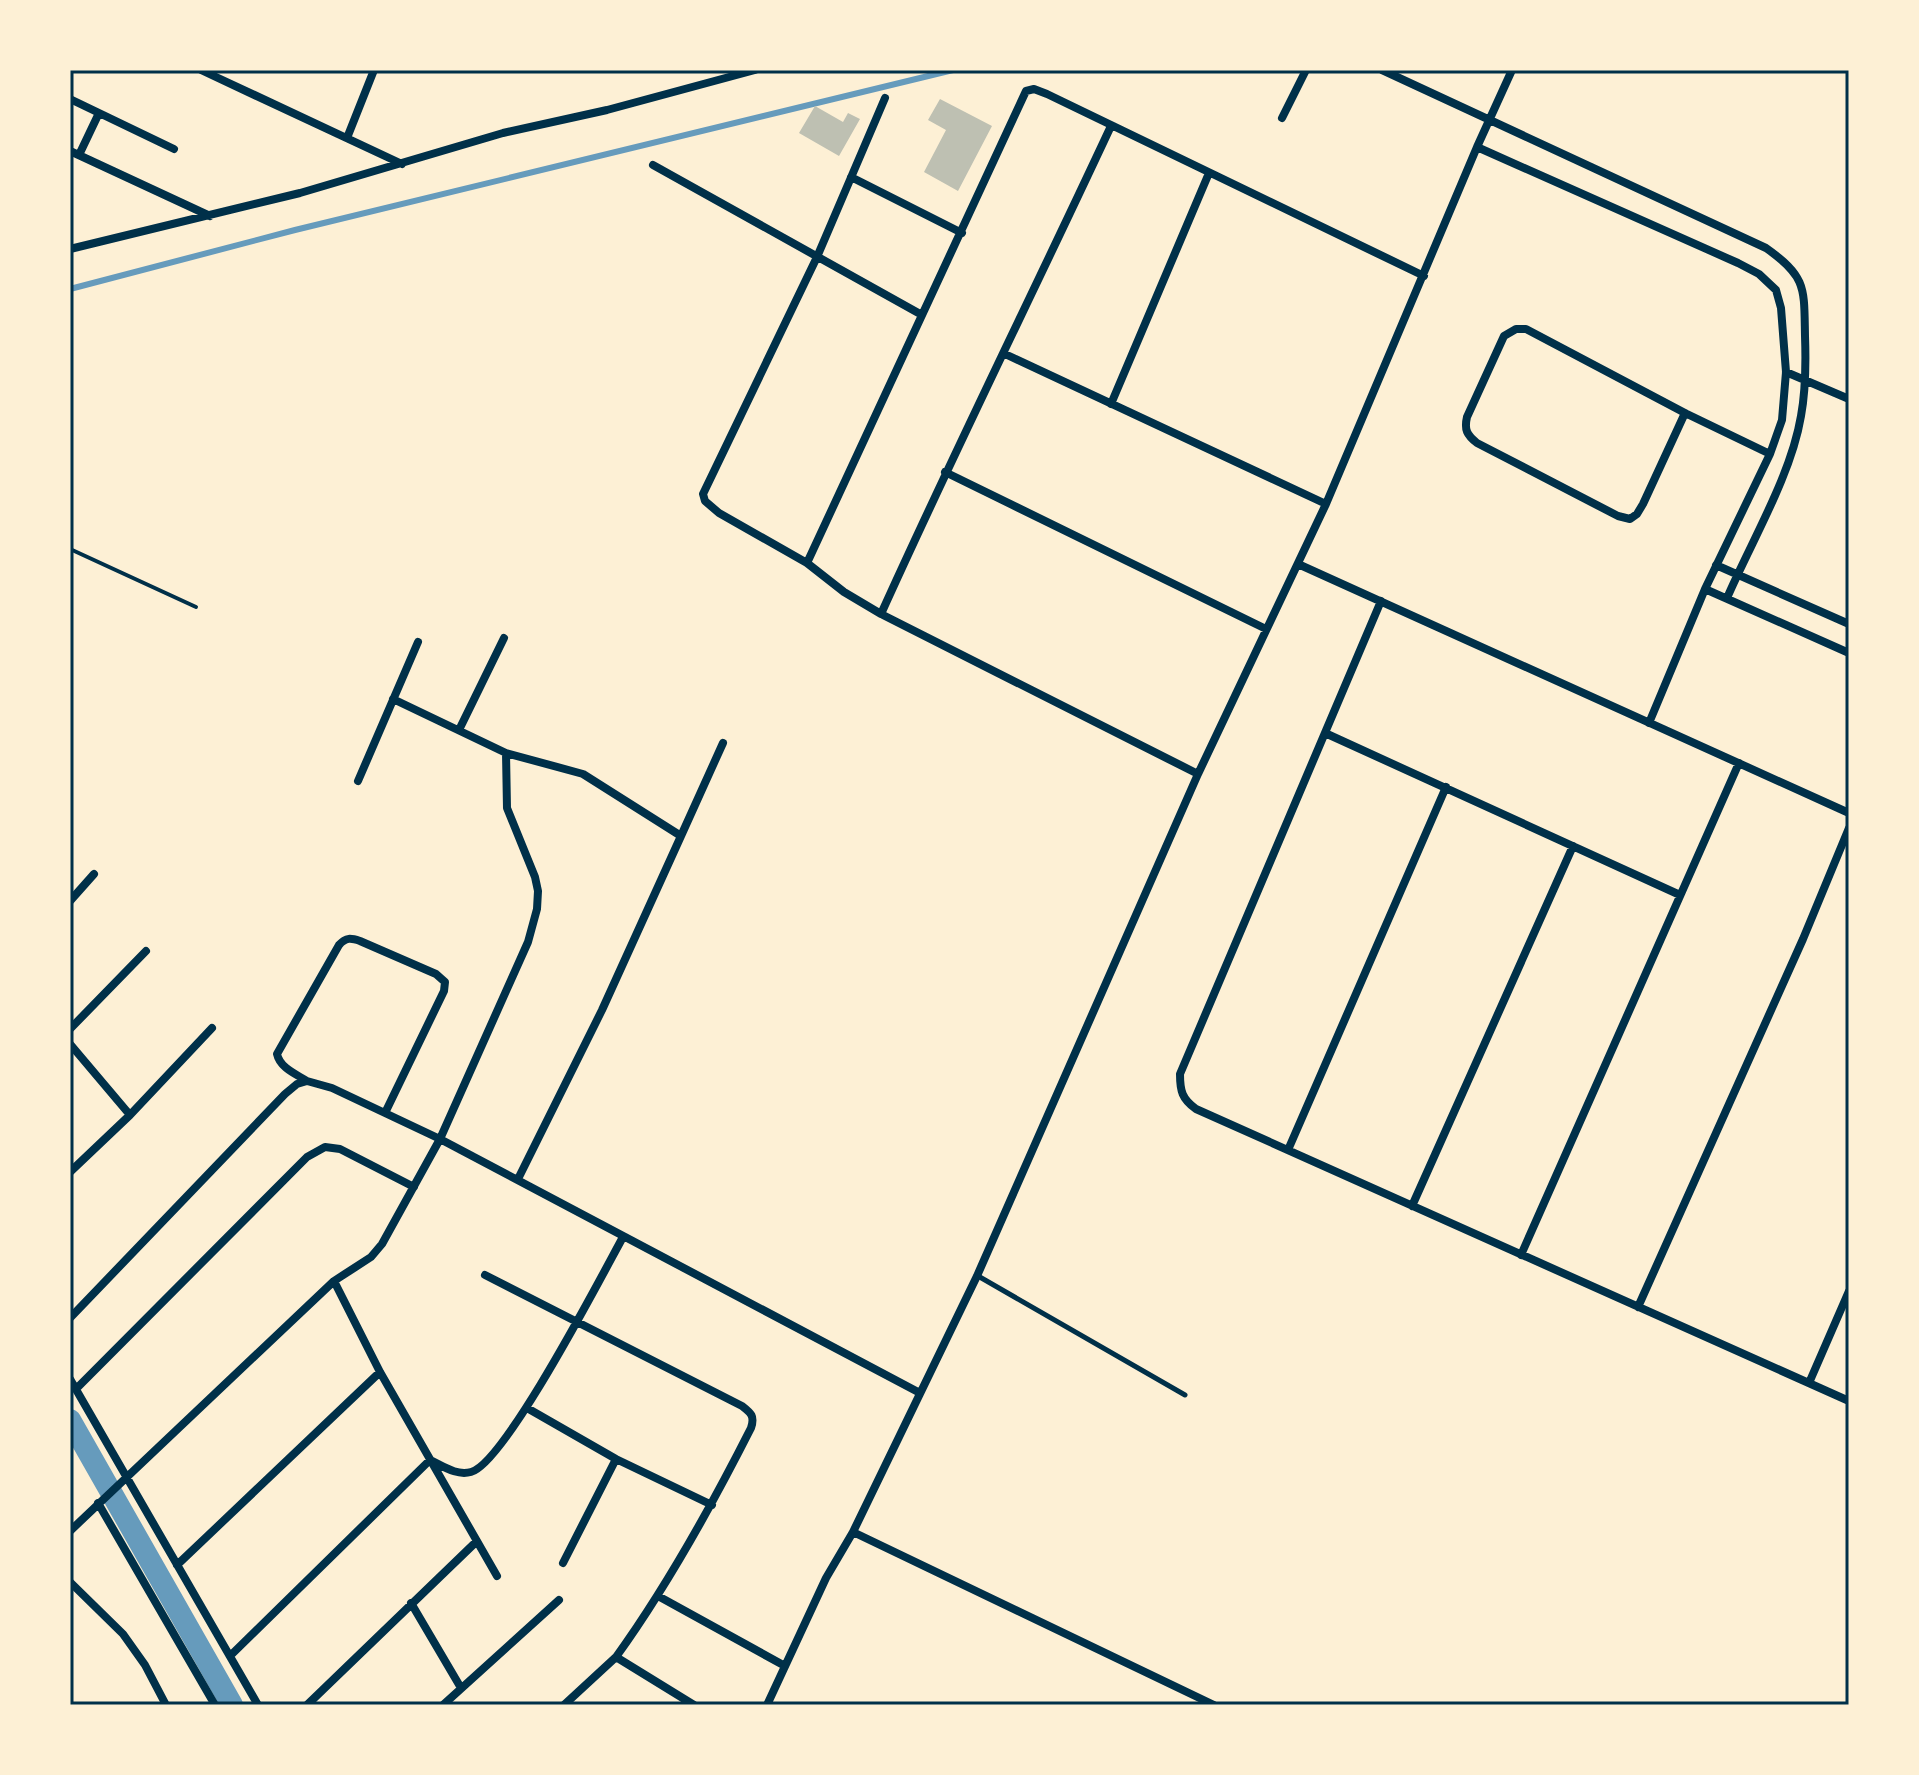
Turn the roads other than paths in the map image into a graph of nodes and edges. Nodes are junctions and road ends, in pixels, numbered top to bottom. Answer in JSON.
{"nodes":[{"id":1,"x":201,"y":70,"type":"edge"},
{"id":2,"x":374,"y":70,"type":"edge"},
{"id":3,"x":755,"y":70,"type":"edge"},
{"id":4,"x":1306,"y":70,"type":"edge"},
{"id":5,"x":1382,"y":70,"type":"edge"},
{"id":6,"x":1512,"y":70,"type":"edge"},
{"id":7,"x":885,"y":98,"type":"dead end"},
{"id":8,"x":70,"y":99,"type":"edge"},
{"id":9,"x":99,"y":113,"type":"junction"},
{"id":10,"x":1282,"y":118,"type":"dead end"},
{"id":11,"x":1490,"y":119,"type":"junction"},
{"id":12,"x":1111,"y":126,"type":"junction"},
{"id":13,"x":347,"y":138,"type":"junction"},
{"id":14,"x":1477,"y":147,"type":"junction"},
{"id":15,"x":174,"y":149,"type":"dead end"},
{"id":16,"x":75,"y":153,"type":"edge"},
{"id":17,"x":403,"y":165,"type":"junction"},
{"id":18,"x":653,"y":165,"type":"dead end"},
{"id":19,"x":1209,"y":173,"type":"junction"},
{"id":20,"x":851,"y":177,"type":"junction"},
{"id":21,"x":211,"y":216,"type":"junction"},
{"id":22,"x":962,"y":233,"type":"junction"},
{"id":23,"x":70,"y":249,"type":"edge"},
{"id":24,"x":817,"y":257,"type":"junction"},
{"id":25,"x":1424,"y":276,"type":"junction"},
{"id":26,"x":922,"y":315,"type":"junction"},
{"id":27,"x":1005,"y":354,"type":"junction"},
{"id":28,"x":1786,"y":372,"type":"junction"},
{"id":29,"x":1806,"y":378,"type":"junction"},
{"id":30,"x":1849,"y":399,"type":"edge"},
{"id":31,"x":1111,"y":404,"type":"junction"},
{"id":32,"x":1685,"y":413,"type":"junction"},
{"id":33,"x":1770,"y":454,"type":"junction"},
{"id":34,"x":945,"y":472,"type":"junction"},
{"id":35,"x":1326,"y":504,"type":"junction"},
{"id":36,"x":807,"y":563,"type":"junction"},
{"id":37,"x":1298,"y":564,"type":"junction"},
{"id":38,"x":1716,"y":565,"type":"junction"},
{"id":39,"x":1737,"y":574,"type":"junction"},
{"id":40,"x":1705,"y":589,"type":"junction"},
{"id":41,"x":1727,"y":598,"type":"junction"},
{"id":42,"x":1381,"y":601,"type":"junction"},
{"id":43,"x":881,"y":614,"type":"junction"},
{"id":44,"x":1849,"y":624,"type":"edge"},
{"id":45,"x":1266,"y":629,"type":"junction"},
{"id":46,"x":504,"y":638,"type":"dead end"},
{"id":47,"x":418,"y":642,"type":"dead end"},
{"id":48,"x":1849,"y":653,"type":"edge"},
{"id":49,"x":393,"y":699,"type":"junction"},
{"id":50,"x":1649,"y":723,"type":"junction"},
{"id":51,"x":459,"y":730,"type":"junction"},
{"id":52,"x":1325,"y":733,"type":"junction"},
{"id":53,"x":723,"y":743,"type":"dead end"},
{"id":54,"x":506,"y":753,"type":"junction"},
{"id":55,"x":1739,"y":763,"type":"junction"},
{"id":56,"x":1198,"y":774,"type":"junction"},
{"id":57,"x":358,"y":781,"type":"dead end"},
{"id":58,"x":1446,"y":787,"type":"junction"},
{"id":59,"x":1849,"y":813,"type":"edge"},
{"id":60,"x":1849,"y":828,"type":"edge"},
{"id":61,"x":681,"y":836,"type":"junction"},
{"id":62,"x":1573,"y":846,"type":"junction"},
{"id":63,"x":94,"y":874,"type":"dead end"},
{"id":64,"x":1680,"y":895,"type":"junction"},
{"id":65,"x":70,"y":901,"type":"edge"},
{"id":66,"x":146,"y":951,"type":"dead end"},
{"id":67,"x":212,"y":1028,"type":"dead end"},
{"id":68,"x":70,"y":1029,"type":"edge"},
{"id":69,"x":70,"y":1044,"type":"edge"},
{"id":70,"x":307,"y":1081,"type":"junction"},
{"id":71,"x":385,"y":1113,"type":"junction"},
{"id":72,"x":130,"y":1115,"type":"junction"},
{"id":73,"x":440,"y":1139,"type":"junction"},
{"id":74,"x":1288,"y":1150,"type":"junction"},
{"id":75,"x":70,"y":1172,"type":"edge"},
{"id":76,"x":518,"y":1179,"type":"junction"},
{"id":77,"x":414,"y":1187,"type":"junction"},
{"id":78,"x":1412,"y":1206,"type":"junction"},
{"id":79,"x":623,"y":1237,"type":"junction"},
{"id":80,"x":1521,"y":1255,"type":"junction"},
{"id":81,"x":485,"y":1275,"type":"dead end"},
{"id":82,"x":977,"y":1276,"type":"junction"},
{"id":83,"x":334,"y":1281,"type":"junction"},
{"id":84,"x":1849,"y":1291,"type":"edge"},
{"id":85,"x":1638,"y":1307,"type":"junction"},
{"id":86,"x":70,"y":1318,"type":"edge"},
{"id":87,"x":576,"y":1320,"type":"junction"},
{"id":88,"x":380,"y":1372,"type":"junction"},
{"id":89,"x":70,"y":1379,"type":"edge"},
{"id":90,"x":1809,"y":1383,"type":"junction"},
{"id":91,"x":76,"y":1389,"type":"junction"},
{"id":92,"x":920,"y":1393,"type":"junction"},
{"id":93,"x":1185,"y":1395,"type":"dead end"},
{"id":94,"x":1849,"y":1401,"type":"edge"},
{"id":95,"x":527,"y":1408,"type":"junction"},
{"id":96,"x":616,"y":1459,"type":"junction"},
{"id":97,"x":430,"y":1460,"type":"junction"},
{"id":98,"x":125,"y":1480,"type":"junction"},
{"id":99,"x":101,"y":1500,"type":"junction"},
{"id":100,"x":712,"y":1505,"type":"junction"},
{"id":101,"x":70,"y":1531,"type":"edge"},
{"id":102,"x":853,"y":1532,"type":"junction"},
{"id":103,"x":477,"y":1541,"type":"junction"},
{"id":104,"x":563,"y":1563,"type":"dead end"},
{"id":105,"x":177,"y":1565,"type":"junction"},
{"id":106,"x":497,"y":1576,"type":"dead end"},
{"id":107,"x":70,"y":1582,"type":"edge"},
{"id":108,"x":658,"y":1596,"type":"junction"},
{"id":109,"x":559,"y":1600,"type":"dead end"},
{"id":110,"x":411,"y":1603,"type":"junction"},
{"id":111,"x":230,"y":1656,"type":"junction"},
{"id":112,"x":616,"y":1657,"type":"junction"},
{"id":113,"x":785,"y":1666,"type":"junction"},
{"id":114,"x":461,"y":1688,"type":"junction"},
{"id":115,"x":166,"y":1705,"type":"edge"},
{"id":116,"x":215,"y":1705,"type":"edge"},
{"id":117,"x":258,"y":1705,"type":"edge"},
{"id":118,"x":307,"y":1705,"type":"edge"},
{"id":119,"x":443,"y":1705,"type":"edge"},
{"id":120,"x":564,"y":1705,"type":"edge"},
{"id":121,"x":694,"y":1705,"type":"edge"},
{"id":122,"x":767,"y":1705,"type":"edge"},
{"id":123,"x":1214,"y":1705,"type":"edge"}],
"edges":[{"from":1,"to":13,"type":"street"},
{"from":2,"to":13,"type":"street"},
{"from":3,"to":17,"type":"street"},
{"from":4,"to":10,"type":"street"},
{"from":5,"to":11,"type":"street"},
{"from":6,"to":11,"type":"street"},
{"from":7,"to":20,"type":"street"},
{"from":8,"to":9,"type":"street"},
{"from":9,"to":15,"type":"street"},
{"from":9,"to":16,"type":"street"},
{"from":11,"to":14,"type":"street"},
{"from":11,"to":29,"type":"street"},
{"from":12,"to":19,"type":"street"},
{"from":12,"to":22,"type":"street"},
{"from":12,"to":27,"type":"street"},
{"from":13,"to":17,"type":"street"},
{"from":14,"to":25,"type":"street"},
{"from":14,"to":28,"type":"street"},
{"from":16,"to":21,"type":"street"},
{"from":17,"to":21,"type":"street"},
{"from":18,"to":24,"type":"street"},
{"from":19,"to":25,"type":"street"},
{"from":19,"to":31,"type":"street"},
{"from":20,"to":22,"type":"street"},
{"from":20,"to":24,"type":"street"},
{"from":21,"to":23,"type":"street"},
{"from":22,"to":26,"type":"street"},
{"from":24,"to":26,"type":"street"},
{"from":24,"to":36,"type":"street"},
{"from":25,"to":35,"type":"street"},
{"from":26,"to":36,"type":"street"},
{"from":27,"to":31,"type":"street"},
{"from":27,"to":34,"type":"street"},
{"from":28,"to":29,"type":"street"},
{"from":28,"to":33,"type":"street"},
{"from":29,"to":30,"type":"street"},
{"from":29,"to":39,"type":"street"},
{"from":31,"to":35,"type":"street"},
{"from":32,"to":32,"type":"street"},
{"from":32,"to":33,"type":"street"},
{"from":33,"to":38,"type":"street"},
{"from":34,"to":43,"type":"street"},
{"from":34,"to":45,"type":"street"},
{"from":35,"to":37,"type":"street"},
{"from":36,"to":43,"type":"street"},
{"from":37,"to":42,"type":"street"},
{"from":37,"to":45,"type":"street"},
{"from":38,"to":39,"type":"street"},
{"from":38,"to":40,"type":"street"},
{"from":39,"to":41,"type":"street"},
{"from":39,"to":44,"type":"street"},
{"from":40,"to":41,"type":"street"},
{"from":40,"to":50,"type":"street"},
{"from":41,"to":48,"type":"street"},
{"from":42,"to":50,"type":"street"},
{"from":42,"to":52,"type":"street"},
{"from":43,"to":56,"type":"street"},
{"from":45,"to":56,"type":"street"},
{"from":46,"to":51,"type":"street"},
{"from":47,"to":49,"type":"street"},
{"from":49,"to":51,"type":"street"},
{"from":49,"to":57,"type":"street"},
{"from":50,"to":55,"type":"street"},
{"from":51,"to":54,"type":"street"},
{"from":52,"to":58,"type":"street"},
{"from":52,"to":74,"type":"street"},
{"from":53,"to":61,"type":"street"},
{"from":54,"to":61,"type":"street"},
{"from":54,"to":73,"type":"street"},
{"from":55,"to":59,"type":"street"},
{"from":55,"to":64,"type":"street"},
{"from":56,"to":82,"type":"street"},
{"from":58,"to":62,"type":"street"},
{"from":58,"to":74,"type":"street"},
{"from":60,"to":85,"type":"street"},
{"from":61,"to":76,"type":"street"},
{"from":62,"to":64,"type":"street"},
{"from":62,"to":78,"type":"street"},
{"from":63,"to":65,"type":"street"},
{"from":64,"to":80,"type":"street"},
{"from":66,"to":68,"type":"street"},
{"from":67,"to":72,"type":"street"},
{"from":69,"to":72,"type":"street"},
{"from":70,"to":71,"type":"street"},
{"from":70,"to":71,"type":"street"},
{"from":70,"to":86,"type":"street"},
{"from":71,"to":73,"type":"street"},
{"from":72,"to":75,"type":"street"},
{"from":73,"to":76,"type":"street"},
{"from":73,"to":77,"type":"street"},
{"from":74,"to":78,"type":"street"},
{"from":76,"to":79,"type":"street"},
{"from":77,"to":83,"type":"street"},
{"from":77,"to":91,"type":"street"},
{"from":78,"to":80,"type":"street"},
{"from":79,"to":87,"type":"street"},
{"from":79,"to":92,"type":"street"},
{"from":80,"to":85,"type":"street"},
{"from":81,"to":87,"type":"street"},
{"from":82,"to":92,"type":"street"},
{"from":82,"to":93,"type":"lane"},
{"from":83,"to":88,"type":"street"},
{"from":83,"to":98,"type":"street"},
{"from":84,"to":90,"type":"street"},
{"from":85,"to":90,"type":"street"},
{"from":87,"to":95,"type":"street"},
{"from":87,"to":100,"type":"street"},
{"from":88,"to":97,"type":"street"},
{"from":88,"to":105,"type":"street"},
{"from":89,"to":91,"type":"street"},
{"from":90,"to":94,"type":"street"},
{"from":91,"to":98,"type":"street"},
{"from":92,"to":102,"type":"street"},
{"from":95,"to":96,"type":"street"},
{"from":95,"to":97,"type":"street"},
{"from":96,"to":100,"type":"street"},
{"from":96,"to":104,"type":"street"},
{"from":97,"to":103,"type":"street"},
{"from":97,"to":111,"type":"street"},
{"from":98,"to":99,"type":"street"},
{"from":98,"to":105,"type":"street"},
{"from":99,"to":101,"type":"street"},
{"from":99,"to":116,"type":"street"},
{"from":100,"to":108,"type":"street"},
{"from":102,"to":113,"type":"street"},
{"from":102,"to":123,"type":"street"},
{"from":103,"to":106,"type":"street"},
{"from":103,"to":110,"type":"street"},
{"from":105,"to":111,"type":"street"},
{"from":107,"to":115,"type":"street"},
{"from":108,"to":112,"type":"street"},
{"from":108,"to":113,"type":"street"},
{"from":109,"to":114,"type":"street"},
{"from":110,"to":114,"type":"street"},
{"from":110,"to":118,"type":"street"},
{"from":111,"to":117,"type":"street"},
{"from":112,"to":120,"type":"street"},
{"from":112,"to":121,"type":"street"},
{"from":113,"to":122,"type":"street"},
{"from":114,"to":119,"type":"street"}]}
